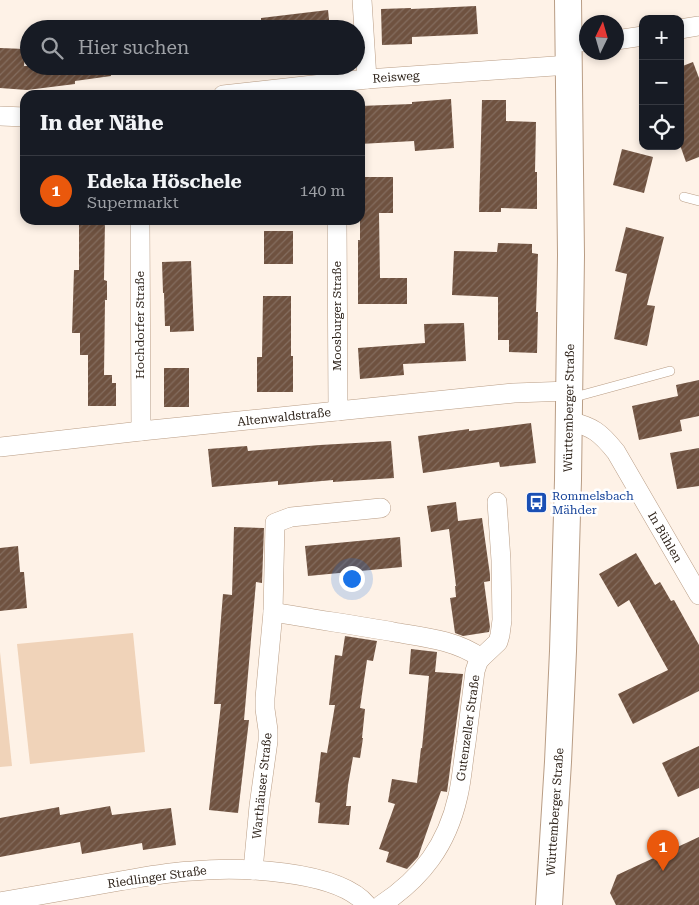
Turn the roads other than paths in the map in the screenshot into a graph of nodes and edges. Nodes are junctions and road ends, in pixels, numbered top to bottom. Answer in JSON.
{"nodes":[{"id":1,"x":362,"y":0,"type":"edge"},
{"id":2,"x":568,"y":0,"type":"edge"},
{"id":3,"x":363,"y":20,"type":"edge"},
{"id":4,"x":699,"y":26,"type":"edge"},
{"id":5,"x":684,"y":28,"type":"edge"},
{"id":6,"x":639,"y":37,"type":"edge"},
{"id":7,"x":624,"y":39,"type":"edge"},
{"id":8,"x":365,"y":47,"type":"edge"},
{"id":9,"x":575,"y":50,"type":"edge"},
{"id":10,"x":367,"y":79,"type":"junction"},
{"id":11,"x":335,"y":89,"type":"edge"},
{"id":12,"x":316,"y":90,"type":"edge"},
{"id":13,"x":0,"y":116,"type":"edge"},
{"id":14,"x":20,"y":117,"type":"edge"},
{"id":15,"x":684,"y":197,"type":"dead end"},
{"id":16,"x":699,"y":202,"type":"edge"},
{"id":17,"x":140,"y":225,"type":"edge"},
{"id":18,"x":337,"y":225,"type":"edge"},
{"id":19,"x":670,"y":371,"type":"dead end"},
{"id":20,"x":569,"y":403,"type":"junction"},
{"id":21,"x":338,"y":411,"type":"junction"},
{"id":22,"x":140,"y":431,"type":"junction"},
{"id":23,"x":0,"y":447,"type":"edge"},
{"id":24,"x":497,"y":502,"type":"dead end"},
{"id":25,"x":381,"y":508,"type":"dead end"},
{"id":26,"x":699,"y":595,"type":"edge"},
{"id":27,"x":273,"y":612,"type":"junction"},
{"id":28,"x":481,"y":658,"type":"junction"},
{"id":29,"x":253,"y":870,"type":"junction"},
{"id":30,"x":0,"y":902,"type":"edge"},
{"id":31,"x":367,"y":905,"type":"edge"},
{"id":32,"x":380,"y":905,"type":"edge"},
{"id":33,"x":549,"y":905,"type":"edge"}],
"edges":[{"from":1,"to":3,"type":"street"},
{"from":2,"to":9,"type":"main road","name":"Württemberger Straße"},
{"from":4,"to":5,"type":"street"},
{"from":6,"to":7,"type":"street"},
{"from":8,"to":10,"type":"street"},
{"from":9,"to":10,"type":"street","name":"Reisweg"},
{"from":9,"to":20,"type":"main road","name":"Württemberger Straße"},
{"from":10,"to":11,"type":"street","name":"Reisweg"},
{"from":11,"to":12,"type":"street","name":"Reisweg"},
{"from":13,"to":14,"type":"street"},
{"from":15,"to":16,"type":"lane"},
{"from":17,"to":22,"type":"street","name":"Hochdorfer Straße"},
{"from":18,"to":21,"type":"street","name":"Moosburger Straße"},
{"from":19,"to":20,"type":"lane"},
{"from":20,"to":21,"type":"street","name":"Altenwaldstraße"},
{"from":20,"to":26,"type":"street","name":"In Bühlen"},
{"from":20,"to":33,"type":"main road","name":"Württemberger Straße"},
{"from":21,"to":22,"type":"street","name":"Altenwaldstraße"},
{"from":22,"to":23,"type":"street","name":"Altenwaldstraße"},
{"from":24,"to":28,"type":"street","name":"Gutenzeller Straße"},
{"from":25,"to":27,"type":"street","name":"Warthäuser Straße"},
{"from":27,"to":28,"type":"street"},
{"from":27,"to":29,"type":"street","name":"Warthäuser Straße"},
{"from":28,"to":32,"type":"street","name":"Gutenzeller Straße"},
{"from":29,"to":30,"type":"street","name":"Riedlinger Straße"},
{"from":29,"to":31,"type":"street","name":"Riedlinger Straße"}]}
